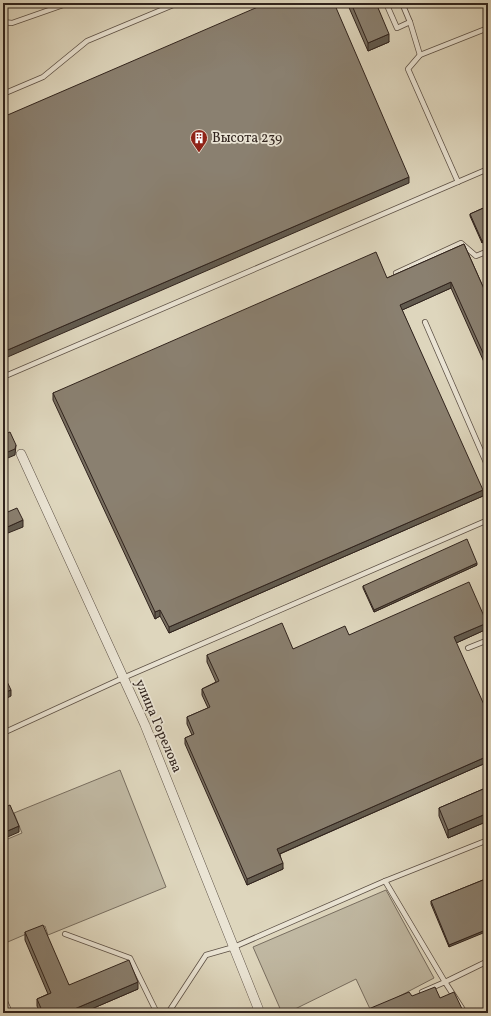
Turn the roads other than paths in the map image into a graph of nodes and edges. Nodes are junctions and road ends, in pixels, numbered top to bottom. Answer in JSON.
{"nodes":[{"id":1,"x":69,"y":3,"type":"edge"},
{"id":2,"x":178,"y":3,"type":"edge"},
{"id":3,"x":386,"y":3,"type":"edge"},
{"id":4,"x":402,"y":3,"type":"edge"},
{"id":5,"x":3,"y":22,"type":"edge"},
{"id":6,"x":410,"y":22,"type":"junction"},
{"id":7,"x":488,"y":28,"type":"edge"},
{"id":8,"x":420,"y":55,"type":"junction"},
{"id":9,"x":3,"y":94,"type":"edge"},
{"id":10,"x":488,"y":169,"type":"edge"},
{"id":11,"x":458,"y":182,"type":"junction"},
{"id":12,"x":488,"y":251,"type":"edge"},
{"id":13,"x":396,"y":273,"type":"edge"},
{"id":14,"x":425,"y":322,"type":"dead end"},
{"id":15,"x":3,"y":377,"type":"edge"},
{"id":16,"x":21,"y":454,"type":"dead end"},
{"id":17,"x":488,"y":467,"type":"edge"},
{"id":18,"x":488,"y":520,"type":"edge"},
{"id":19,"x":488,"y":640,"type":"edge"},
{"id":20,"x":468,"y":648,"type":"dead end"},
{"id":21,"x":123,"y":678,"type":"junction"},
{"id":22,"x":3,"y":733,"type":"edge"},
{"id":23,"x":488,"y":840,"type":"edge"},
{"id":24,"x":385,"y":881,"type":"junction"},
{"id":25,"x":65,"y":934,"type":"dead end"},
{"id":26,"x":234,"y":948,"type":"junction"},
{"id":27,"x":488,"y":961,"type":"edge"},
{"id":28,"x":445,"y":982,"type":"junction"},
{"id":29,"x":417,"y":994,"type":"edge"},
{"id":30,"x":3,"y":997,"type":"edge"},
{"id":31,"x":8,"y":1012,"type":"edge"},
{"id":32,"x":157,"y":1013,"type":"edge"},
{"id":33,"x":168,"y":1013,"type":"edge"},
{"id":34,"x":260,"y":1013,"type":"edge"},
{"id":35,"x":466,"y":1013,"type":"edge"}],
"edges":[{"from":1,"to":5,"type":"lane"},
{"from":2,"to":9,"type":"lane"},
{"from":3,"to":6,"type":"lane"},
{"from":4,"to":6,"type":"lane"},
{"from":6,"to":8,"type":"lane"},
{"from":7,"to":8,"type":"lane"},
{"from":8,"to":11,"type":"lane"},
{"from":10,"to":11,"type":"lane"},
{"from":11,"to":15,"type":"lane"},
{"from":12,"to":13,"type":"lane"},
{"from":14,"to":17,"type":"lane"},
{"from":16,"to":21,"type":"street","name":"улица Горелова"},
{"from":18,"to":21,"type":"lane"},
{"from":19,"to":20,"type":"lane"},
{"from":21,"to":22,"type":"lane"},
{"from":21,"to":26,"type":"street","name":"улица Горелова"},
{"from":23,"to":24,"type":"lane"},
{"from":24,"to":26,"type":"lane"},
{"from":24,"to":28,"type":"lane"},
{"from":25,"to":32,"type":"lane"},
{"from":26,"to":33,"type":"lane"},
{"from":26,"to":34,"type":"street","name":"улица Горелова"},
{"from":27,"to":28,"type":"lane"},
{"from":28,"to":29,"type":"lane"},
{"from":28,"to":35,"type":"lane"},
{"from":30,"to":31,"type":"lane"}]}
